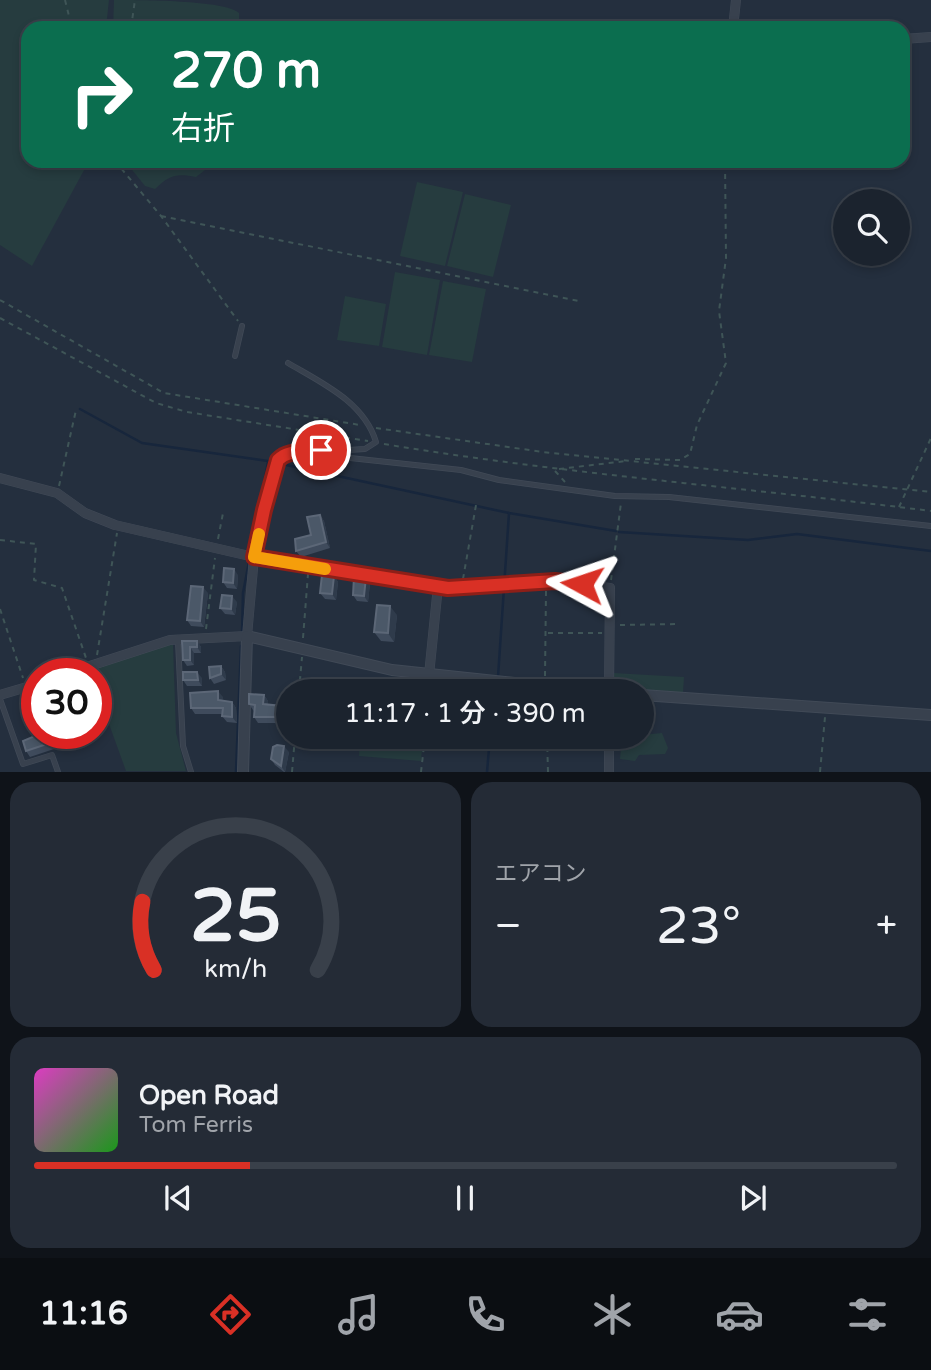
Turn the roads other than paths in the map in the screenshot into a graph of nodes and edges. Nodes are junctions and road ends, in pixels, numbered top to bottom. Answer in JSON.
{"nodes":[{"id":1,"x":736,"y":0,"type":"edge"},
{"id":2,"x":734,"y":21,"type":"edge"},
{"id":3,"x":931,"y":37,"type":"edge"},
{"id":4,"x":910,"y":38,"type":"edge"},
{"id":5,"x":242,"y":326,"type":"road end"},
{"id":6,"x":235,"y":356,"type":"dead end"},
{"id":7,"x":288,"y":363,"type":"dead end"},
{"id":8,"x":312,"y":453,"type":"junction"},
{"id":9,"x":0,"y":478,"type":"edge"},
{"id":10,"x":931,"y":526,"type":"edge"},
{"id":11,"x":254,"y":557,"type":"junction"},
{"id":12,"x":438,"y":586,"type":"junction"},
{"id":13,"x":247,"y":636,"type":"junction"},
{"id":14,"x":178,"y":639,"type":"junction"},
{"id":15,"x":112,"y":658,"type":"edge"},
{"id":16,"x":429,"y":675,"type":"junction"},
{"id":17,"x":468,"y":679,"type":"edge"},
{"id":18,"x":609,"y":679,"type":"edge"},
{"id":19,"x":21,"y":689,"type":"edge"},
{"id":20,"x":654,"y":696,"type":"edge"},
{"id":21,"x":0,"y":697,"type":"edge"},
{"id":22,"x":931,"y":715,"type":"edge"},
{"id":23,"x":21,"y":743,"type":"edge"},
{"id":24,"x":16,"y":745,"type":"junction"},
{"id":25,"x":609,"y":749,"type":"edge"},
{"id":26,"x":58,"y":772,"type":"edge"},
{"id":27,"x":191,"y":772,"type":"edge"},
{"id":28,"x":243,"y":772,"type":"edge"},
{"id":29,"x":608,"y":772,"type":"edge"}],
"edges":[{"from":1,"to":2,"type":"street"},
{"from":3,"to":4,"type":"street"},
{"from":5,"to":6,"type":"lane"},
{"from":7,"to":8,"type":"lane"},
{"from":8,"to":10,"type":"lane"},
{"from":8,"to":11,"type":"lane"},
{"from":9,"to":11,"type":"street"},
{"from":11,"to":12,"type":"street"},
{"from":11,"to":13,"type":"street"},
{"from":12,"to":16,"type":"street"},
{"from":12,"to":18,"type":"street"},
{"from":13,"to":14,"type":"street"},
{"from":13,"to":16,"type":"street"},
{"from":13,"to":28,"type":"street"},
{"from":14,"to":15,"type":"street"},
{"from":14,"to":27,"type":"lane"},
{"from":16,"to":17,"type":"street"},
{"from":19,"to":21,"type":"street"},
{"from":20,"to":22,"type":"street"},
{"from":21,"to":24,"type":"lane"},
{"from":23,"to":24,"type":"lane"},
{"from":24,"to":26,"type":"lane"},
{"from":25,"to":29,"type":"street"}]}
